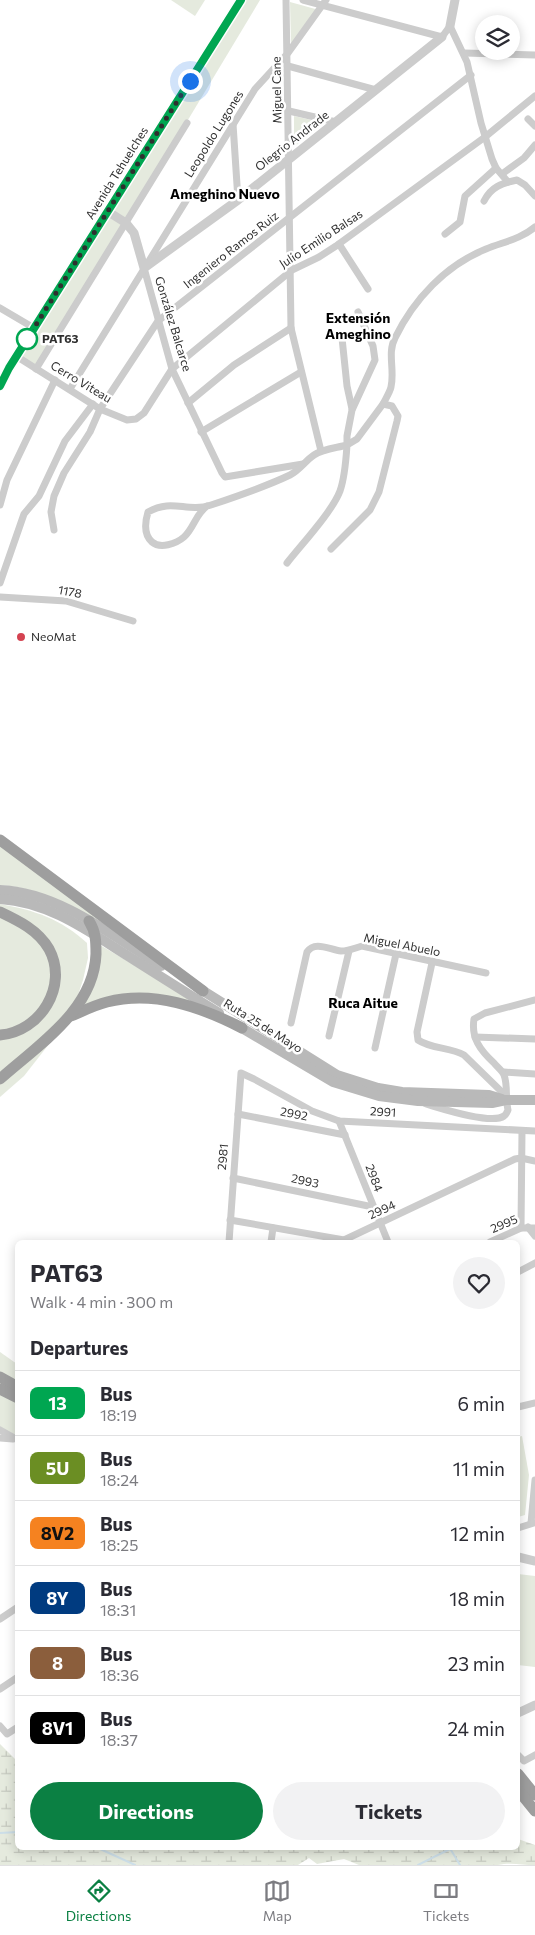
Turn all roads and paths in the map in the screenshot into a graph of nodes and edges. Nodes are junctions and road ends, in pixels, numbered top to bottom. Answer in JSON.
{"nodes":[{"id":1,"x":241,"y":0,"type":"edge"},
{"id":2,"x":286,"y":0,"type":"edge"},
{"id":3,"x":303,"y":0,"type":"edge"},
{"id":4,"x":454,"y":0,"type":"edge"},
{"id":5,"x":324,"y":3,"type":"edge"},
{"id":6,"x":450,"y":26,"type":"junction"},
{"id":7,"x":442,"y":37,"type":"junction"},
{"id":8,"x":288,"y":53,"type":"junction"},
{"id":9,"x":464,"y":53,"type":"junction"},
{"id":10,"x":535,"y":55,"type":"edge"},
{"id":11,"x":288,"y":66,"type":"junction"},
{"id":12,"x":471,"y":75,"type":"junction"},
{"id":13,"x":376,"y":90,"type":"junction"},
{"id":14,"x":535,"y":96,"type":"edge"},
{"id":15,"x":289,"y":111,"type":"junction"},
{"id":16,"x":528,"y":119,"type":"dead end"},
{"id":17,"x":187,"y":122,"type":"dead end"},
{"id":18,"x":336,"y":122,"type":"junction"},
{"id":19,"x":234,"y":124,"type":"junction"},
{"id":20,"x":535,"y":126,"type":"edge"},
{"id":21,"x":485,"y":137,"type":"junction"},
{"id":22,"x":535,"y":145,"type":"edge"},
{"id":23,"x":290,"y":159,"type":"junction"},
{"id":24,"x":496,"y":168,"type":"junction"},
{"id":25,"x":502,"y":174,"type":"junction"},
{"id":26,"x":508,"y":182,"type":"junction"},
{"id":27,"x":535,"y":196,"type":"edge"},
{"id":28,"x":238,"y":200,"type":"junction"},
{"id":29,"x":484,"y":201,"type":"dead end"},
{"id":30,"x":107,"y":212,"type":"junction"},
{"id":31,"x":291,"y":218,"type":"junction"},
{"id":32,"x":126,"y":224,"type":"junction"},
{"id":33,"x":535,"y":227,"type":"edge"},
{"id":34,"x":446,"y":234,"type":"dead end"},
{"id":35,"x":339,"y":244,"type":"junction"},
{"id":36,"x":144,"y":268,"type":"junction"},
{"id":37,"x":292,"y":270,"type":"junction"},
{"id":38,"x":368,"y":289,"type":"dead end"},
{"id":39,"x":0,"y":308,"type":"edge"},
{"id":40,"x":358,"y":312,"type":"dead end"},
{"id":41,"x":158,"y":321,"type":"junction"},
{"id":42,"x":34,"y":328,"type":"junction"},
{"id":43,"x":291,"y":328,"type":"junction"},
{"id":44,"x":342,"y":338,"type":"dead end"},
{"id":45,"x":16,"y":356,"type":"junction"},
{"id":46,"x":36,"y":368,"type":"junction"},
{"id":47,"x":172,"y":369,"type":"junction"},
{"id":48,"x":4,"y":370,"type":"edge"},
{"id":49,"x":302,"y":372,"type":"junction"},
{"id":50,"x":55,"y":380,"type":"junction"},
{"id":51,"x":0,"y":386,"type":"edge"},
{"id":52,"x":70,"y":390,"type":"junction"},
{"id":53,"x":188,"y":403,"type":"junction"},
{"id":54,"x":93,"y":404,"type":"junction"},
{"id":55,"x":383,"y":404,"type":"junction"},
{"id":56,"x":100,"y":409,"type":"junction"},
{"id":57,"x":352,"y":410,"type":"junction"},
{"id":58,"x":136,"y":419,"type":"joint"},
{"id":59,"x":201,"y":432,"type":"junction"},
{"id":60,"x":347,"y":445,"type":"junction"},
{"id":61,"x":321,"y":451,"type":"junction"},
{"id":62,"x":304,"y":464,"type":"junction"},
{"id":63,"x":0,"y":504,"type":"edge"},
{"id":64,"x":207,"y":506,"type":"junction"},
{"id":65,"x":54,"y":530,"type":"dead end"},
{"id":66,"x":331,"y":549,"type":"dead end"},
{"id":67,"x":287,"y":563,"type":"dead end"},
{"id":68,"x":0,"y":582,"type":"edge"},
{"id":69,"x":0,"y":597,"type":"edge"},
{"id":70,"x":133,"y":621,"type":"dead end"},
{"id":71,"x":0,"y":840,"type":"edge"},
{"id":72,"x":0,"y":890,"type":"edge"},
{"id":73,"x":0,"y":899,"type":"edge"},
{"id":74,"x":0,"y":912,"type":"edge"},
{"id":75,"x":89,"y":921,"type":"junction"},
{"id":76,"x":95,"y":935,"type":"junction"},
{"id":77,"x":348,"y":951,"type":"junction"},
{"id":78,"x":396,"y":954,"type":"junction"},
{"id":79,"x":432,"y":963,"type":"junction"},
{"id":80,"x":486,"y":973,"type":"dead end"},
{"id":81,"x":203,"y":991,"type":"junction"},
{"id":82,"x":535,"y":1000,"type":"edge"},
{"id":83,"x":71,"y":1016,"type":"junction"},
{"id":84,"x":291,"y":1023,"type":"dead end"},
{"id":85,"x":242,"y":1028,"type":"junction"},
{"id":86,"x":0,"y":1035,"type":"edge"},
{"id":87,"x":330,"y":1036,"type":"dead end"},
{"id":88,"x":475,"y":1037,"type":"junction"},
{"id":89,"x":535,"y":1039,"type":"edge"},
{"id":90,"x":375,"y":1048,"type":"dead end"},
{"id":91,"x":504,"y":1072,"type":"junction"},
{"id":92,"x":241,"y":1073,"type":"joint"},
{"id":93,"x":535,"y":1074,"type":"edge"},
{"id":94,"x":0,"y":1079,"type":"edge"},
{"id":95,"x":505,"y":1097,"type":"junction"},
{"id":96,"x":535,"y":1100,"type":"edge"},
{"id":97,"x":418,"y":1101,"type":"junction"},
{"id":98,"x":238,"y":1114,"type":"junction"},
{"id":99,"x":340,"y":1121,"type":"junction"},
{"id":100,"x":522,"y":1131,"type":"junction"},
{"id":101,"x":535,"y":1131,"type":"edge"},
{"id":102,"x":345,"y":1135,"type":"junction"},
{"id":103,"x":522,"y":1158,"type":"junction"},
{"id":104,"x":535,"y":1161,"type":"edge"},
{"id":105,"x":233,"y":1178,"type":"junction"},
{"id":106,"x":373,"y":1207,"type":"junction"},
{"id":107,"x":230,"y":1220,"type":"junction"},
{"id":108,"x":380,"y":1224,"type":"junction"},
{"id":109,"x":528,"y":1227,"type":"edge"},
{"id":110,"x":273,"y":1228,"type":"junction"},
{"id":111,"x":535,"y":1236,"type":"edge"},
{"id":112,"x":229,"y":1240,"type":"edge"},
{"id":113,"x":271,"y":1240,"type":"edge"},
{"id":114,"x":339,"y":1240,"type":"edge"},
{"id":115,"x":346,"y":1240,"type":"edge"},
{"id":116,"x":387,"y":1240,"type":"edge"},
{"id":117,"x":495,"y":1240,"type":"edge"},
{"id":118,"x":535,"y":1264,"type":"edge"},
{"id":119,"x":520,"y":1271,"type":"edge"},
{"id":120,"x":0,"y":1376,"type":"edge"},
{"id":121,"x":15,"y":1384,"type":"edge"},
{"id":122,"x":0,"y":1389,"type":"edge"},
{"id":123,"x":15,"y":1396,"type":"edge"},
{"id":124,"x":535,"y":1403,"type":"edge"},
{"id":125,"x":520,"y":1407,"type":"edge"},
{"id":126,"x":0,"y":1430,"type":"edge"},
{"id":127,"x":0,"y":1438,"type":"edge"},
{"id":128,"x":15,"y":1439,"type":"edge"},
{"id":129,"x":15,"y":1440,"type":"edge"},
{"id":130,"x":535,"y":1480,"type":"edge"},
{"id":131,"x":533,"y":1523,"type":"edge"},
{"id":132,"x":520,"y":1527,"type":"edge"},
{"id":133,"x":520,"y":1557,"type":"edge"},
{"id":134,"x":535,"y":1560,"type":"edge"},
{"id":135,"x":15,"y":1609,"type":"edge"},
{"id":136,"x":0,"y":1619,"type":"edge"},
{"id":137,"x":15,"y":1679,"type":"edge"},
{"id":138,"x":0,"y":1689,"type":"edge"},
{"id":139,"x":535,"y":1704,"type":"edge"},
{"id":140,"x":520,"y":1712,"type":"edge"},
{"id":141,"x":0,"y":1726,"type":"edge"},
{"id":142,"x":15,"y":1729,"type":"edge"},
{"id":143,"x":535,"y":1755,"type":"edge"},
{"id":144,"x":520,"y":1756,"type":"edge"},
{"id":145,"x":520,"y":1776,"type":"edge"},
{"id":146,"x":520,"y":1792,"type":"edge"},
{"id":147,"x":535,"y":1795,"type":"edge"},
{"id":148,"x":535,"y":1811,"type":"edge"}],
"edges":[{"from":1,"to":30,"type":"main road","name":"Avenida Tehuelches"},
{"from":2,"to":8,"type":"street","name":"Miguel Cane"},
{"from":3,"to":5,"type":"street"},
{"from":4,"to":6,"type":"street"},
{"from":5,"to":7,"type":"street"},
{"from":5,"to":8,"type":"street","name":"Leopoldo Lugones"},
{"from":6,"to":7,"type":"street","name":"Olegrio Andrade"},
{"from":6,"to":9,"type":"street"},
{"from":7,"to":13,"type":"street","name":"Olegrio Andrade"},
{"from":8,"to":11,"type":"street","name":"Miguel Cane"},
{"from":8,"to":19,"type":"street","name":"Leopoldo Lugones"},
{"from":9,"to":10,"type":"street"},
{"from":9,"to":12,"type":"street"},
{"from":11,"to":13,"type":"street"},
{"from":11,"to":15,"type":"street","name":"Miguel Cane"},
{"from":12,"to":21,"type":"street"},
{"from":12,"to":31,"type":"street","name":"Ingeniero Ramos Ruiz"},
{"from":13,"to":18,"type":"street","name":"Olegrio Andrade"},
{"from":14,"to":21,"type":"street","name":"Julio Emilio Balsas"},
{"from":15,"to":18,"type":"street"},
{"from":15,"to":23,"type":"street","name":"Miguel Cane"},
{"from":16,"to":20,"type":"street"},
{"from":17,"to":32,"type":"street"},
{"from":18,"to":23,"type":"street","name":"Olegrio Andrade"},
{"from":19,"to":28,"type":"street"},
{"from":19,"to":36,"type":"street","name":"Leopoldo Lugones"},
{"from":21,"to":24,"type":"street"},
{"from":21,"to":35,"type":"street","name":"Julio Emilio Balsas"},
{"from":22,"to":25,"type":"street"},
{"from":23,"to":28,"type":"street","name":"Olegrio Andrade"},
{"from":23,"to":31,"type":"street","name":"Miguel Cane"},
{"from":24,"to":25,"type":"street"},
{"from":24,"to":34,"type":"street"},
{"from":25,"to":26,"type":"street"},
{"from":26,"to":27,"type":"street"},
{"from":26,"to":29,"type":"street"},
{"from":28,"to":36,"type":"street","name":"Olegrio Andrade"},
{"from":30,"to":32,"type":"street","name":"González Balcarce"},
{"from":30,"to":42,"type":"main road","name":"Avenida Tehuelches"},
{"from":31,"to":37,"type":"street","name":"Miguel Cane"},
{"from":31,"to":41,"type":"street","name":"Ingeniero Ramos Ruiz"},
{"from":32,"to":36,"type":"street","name":"González Balcarce"},
{"from":32,"to":46,"type":"street"},
{"from":33,"to":55,"type":"street"},
{"from":35,"to":37,"type":"street","name":"Julio Emilio Balsas"},
{"from":35,"to":38,"type":"street"},
{"from":36,"to":41,"type":"street","name":"González Balcarce"},
{"from":36,"to":52,"type":"street","name":"Leopoldo Lugones"},
{"from":37,"to":43,"type":"street","name":"Miguel Cane"},
{"from":37,"to":47,"type":"street","name":"Julio Emilio Balsas"},
{"from":39,"to":42,"type":"street"},
{"from":40,"to":57,"type":"street"},
{"from":41,"to":47,"type":"street","name":"González Balcarce"},
{"from":41,"to":56,"type":"street","name":"Ingeniero Ramos Ruiz"},
{"from":42,"to":45,"type":"main road","name":"Avenida Tehuelches"},
{"from":43,"to":49,"type":"street","name":"Miguel Cane"},
{"from":43,"to":53,"type":"street"},
{"from":44,"to":57,"type":"street"},
{"from":45,"to":46,"type":"street","name":"Cerro Viteau"},
{"from":45,"to":48,"type":"main road","name":"Avenida Tehuelches"},
{"from":46,"to":50,"type":"street","name":"Cerro Viteau"},
{"from":47,"to":53,"type":"street","name":"González Balcarce"},
{"from":47,"to":58,"type":"street","name":"Julio Emilio Balsas"},
{"from":48,"to":51,"type":"main road","name":"Avenida Tehuelches"},
{"from":49,"to":59,"type":"street"},
{"from":49,"to":61,"type":"street","name":"Miguel Cane"},
{"from":50,"to":52,"type":"street","name":"Cerro Viteau"},
{"from":50,"to":63,"type":"street"},
{"from":52,"to":54,"type":"street","name":"Cerro Viteau"},
{"from":53,"to":59,"type":"street","name":"González Balcarce"},
{"from":54,"to":56,"type":"street","name":"Cerro Viteau"},
{"from":54,"to":68,"type":"street"},
{"from":55,"to":60,"type":"street"},
{"from":55,"to":66,"type":"street"},
{"from":56,"to":58,"type":"street","name":"Cerro Viteau"},
{"from":56,"to":65,"type":"street","name":"Ingeniero Ramos Ruiz"},
{"from":57,"to":60,"type":"street"},
{"from":59,"to":62,"type":"street","name":"González Balcarce"},
{"from":60,"to":61,"type":"street"},
{"from":60,"to":67,"type":"street"},
{"from":61,"to":62,"type":"street"},
{"from":62,"to":64,"type":"street"},
{"from":64,"to":64,"type":"street"},
{"from":69,"to":70,"type":"street","name":"1178"},
{"from":71,"to":81,"type":"highway"},
{"from":72,"to":75,"type":"main road"},
{"from":73,"to":76,"type":"main road","name":"Ruta 25 de Mayo"},
{"from":74,"to":86,"type":"highway"},
{"from":75,"to":76,"type":"highway"},
{"from":75,"to":81,"type":"main road"},
{"from":76,"to":83,"type":"highway"},
{"from":76,"to":85,"type":"main road","name":"Ruta 25 de Mayo"},
{"from":77,"to":78,"type":"street","name":"Miguel Abuelo"},
{"from":77,"to":84,"type":"street","name":"Miguel Abuelo"},
{"from":77,"to":87,"type":"street"},
{"from":78,"to":79,"type":"street","name":"Miguel Abuelo"},
{"from":78,"to":90,"type":"street"},
{"from":79,"to":80,"type":"street","name":"Miguel Abuelo"},
{"from":79,"to":95,"type":"street"},
{"from":81,"to":95,"type":"main road"},
{"from":82,"to":88,"type":"street"},
{"from":83,"to":85,"type":"highway"},
{"from":83,"to":94,"type":"highway"},
{"from":85,"to":97,"type":"main road","name":"Ruta 25 de Mayo"},
{"from":88,"to":89,"type":"street"},
{"from":88,"to":91,"type":"street"},
{"from":91,"to":93,"type":"street"},
{"from":91,"to":95,"type":"street"},
{"from":92,"to":98,"type":"street","name":"2981"},
{"from":92,"to":99,"type":"street","name":"2991"},
{"from":95,"to":96,"type":"main road","name":"Ruta 25 de Mayo"},
{"from":95,"to":97,"type":"main road","name":"Ruta 25 de Mayo"},
{"from":95,"to":97,"type":"street"},
{"from":98,"to":102,"type":"street","name":"2992"},
{"from":98,"to":105,"type":"street","name":"2981"},
{"from":99,"to":100,"type":"street","name":"2991"},
{"from":99,"to":102,"type":"street","name":"2984"},
{"from":100,"to":101,"type":"street","name":"2991"},
{"from":100,"to":103,"type":"street"},
{"from":102,"to":106,"type":"street","name":"2984"},
{"from":103,"to":104,"type":"street"},
{"from":103,"to":108,"type":"street","name":"2994"},
{"from":103,"to":109,"type":"street"},
{"from":105,"to":106,"type":"street","name":"2993"},
{"from":105,"to":107,"type":"street","name":"2981"},
{"from":106,"to":108,"type":"street","name":"2984"},
{"from":107,"to":110,"type":"street","name":"2994"},
{"from":107,"to":112,"type":"street","name":"2981"},
{"from":108,"to":115,"type":"street","name":"2994"},
{"from":108,"to":116,"type":"street","name":"2984"},
{"from":109,"to":111,"type":"street","name":"2995"},
{"from":109,"to":117,"type":"street","name":"2995"},
{"from":110,"to":113,"type":"street"},
{"from":110,"to":114,"type":"street","name":"2994"},
{"from":118,"to":119,"type":"street"},
{"from":120,"to":121,"type":"highway"},
{"from":122,"to":123,"type":"highway"},
{"from":124,"to":125,"type":"street"},
{"from":126,"to":128,"type":"street"},
{"from":127,"to":129,"type":"street"},
{"from":130,"to":131,"type":"street"},
{"from":131,"to":132,"type":"street"},
{"from":133,"to":134,"type":"street"},
{"from":135,"to":136,"type":"street"},
{"from":137,"to":138,"type":"street"},
{"from":139,"to":140,"type":"street"},
{"from":141,"to":142,"type":"street"},
{"from":143,"to":144,"type":"street"},
{"from":145,"to":147,"type":"highway"},
{"from":146,"to":148,"type":"highway"}]}
